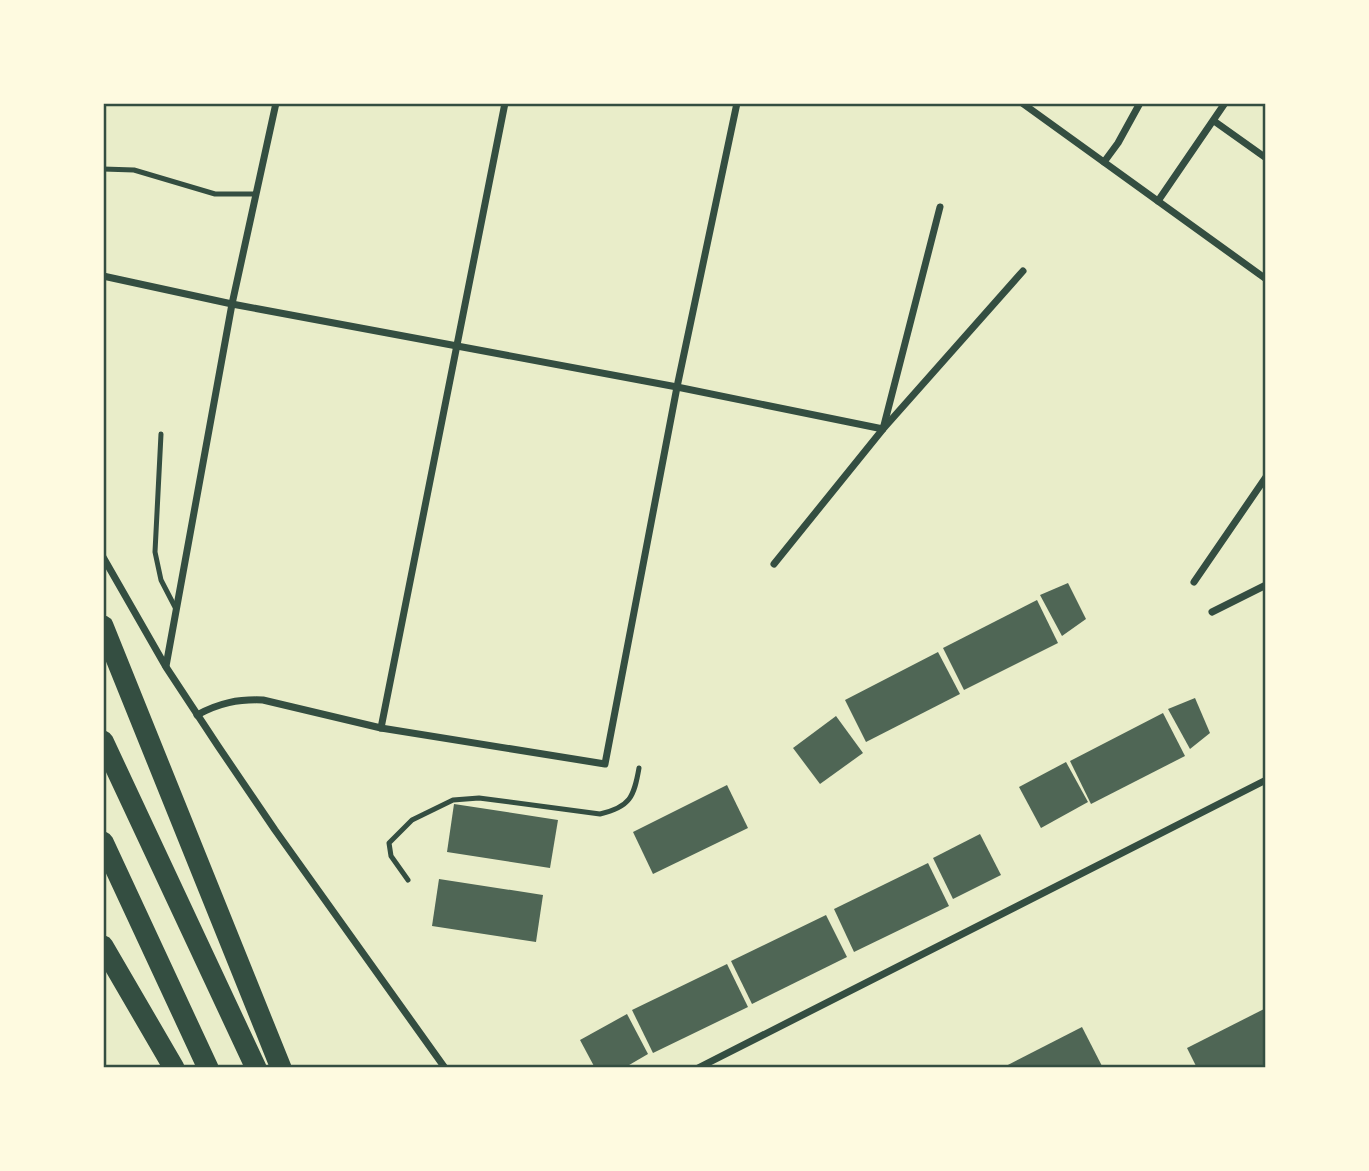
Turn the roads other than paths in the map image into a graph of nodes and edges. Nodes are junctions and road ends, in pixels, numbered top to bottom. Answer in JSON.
{"nodes":[{"id":1,"x":276,"y":103,"type":"edge"},
{"id":2,"x":505,"y":103,"type":"edge"},
{"id":3,"x":737,"y":103,"type":"edge"},
{"id":4,"x":1022,"y":103,"type":"edge"},
{"id":5,"x":1140,"y":103,"type":"edge"},
{"id":6,"x":1225,"y":103,"type":"edge"},
{"id":7,"x":1214,"y":121,"type":"junction"},
{"id":8,"x":1266,"y":158,"type":"edge"},
{"id":9,"x":1104,"y":162,"type":"junction"},
{"id":10,"x":103,"y":169,"type":"edge"},
{"id":11,"x":256,"y":194,"type":"junction"},
{"id":12,"x":1158,"y":201,"type":"junction"},
{"id":13,"x":940,"y":207,"type":"dead end"},
{"id":14,"x":1023,"y":271,"type":"dead end"},
{"id":15,"x":103,"y":276,"type":"edge"},
{"id":16,"x":1266,"y":279,"type":"edge"},
{"id":17,"x":232,"y":304,"type":"junction"},
{"id":18,"x":456,"y":347,"type":"junction"},
{"id":19,"x":677,"y":387,"type":"junction"},
{"id":20,"x":883,"y":429,"type":"junction"},
{"id":21,"x":161,"y":434,"type":"dead end"},
{"id":22,"x":1266,"y":477,"type":"edge"},
{"id":23,"x":103,"y":557,"type":"edge"},
{"id":24,"x":774,"y":564,"type":"dead end"},
{"id":25,"x":1194,"y":582,"type":"dead end"},
{"id":26,"x":1266,"y":585,"type":"edge"},
{"id":27,"x":176,"y":609,"type":"junction"},
{"id":28,"x":1212,"y":612,"type":"dead end"},
{"id":29,"x":103,"y":626,"type":"edge"},
{"id":30,"x":166,"y":667,"type":"junction"},
{"id":31,"x":197,"y":715,"type":"junction"},
{"id":32,"x":381,"y":728,"type":"junction"},
{"id":33,"x":103,"y":741,"type":"edge"},
{"id":34,"x":639,"y":768,"type":"dead end"},
{"id":35,"x":1266,"y":780,"type":"edge"},
{"id":36,"x":103,"y":842,"type":"edge"},
{"id":37,"x":408,"y":880,"type":"dead end"},
{"id":38,"x":103,"y":946,"type":"edge"},
{"id":39,"x":174,"y":1068,"type":"edge"},
{"id":40,"x":208,"y":1068,"type":"edge"},
{"id":41,"x":256,"y":1068,"type":"edge"},
{"id":42,"x":281,"y":1068,"type":"edge"},
{"id":43,"x":445,"y":1068,"type":"edge"},
{"id":44,"x":698,"y":1068,"type":"edge"}],
"edges":[{"from":1,"to":11,"type":"street"},
{"from":2,"to":18,"type":"street"},
{"from":3,"to":19,"type":"street"},
{"from":4,"to":9,"type":"street"},
{"from":5,"to":9,"type":"street"},
{"from":6,"to":7,"type":"street"},
{"from":7,"to":8,"type":"street"},
{"from":7,"to":12,"type":"street"},
{"from":9,"to":12,"type":"street"},
{"from":10,"to":11,"type":"lane"},
{"from":11,"to":17,"type":"street"},
{"from":12,"to":16,"type":"street"},
{"from":13,"to":20,"type":"street"},
{"from":14,"to":20,"type":"street"},
{"from":15,"to":17,"type":"street"},
{"from":17,"to":18,"type":"street"},
{"from":17,"to":27,"type":"street"},
{"from":18,"to":19,"type":"street"},
{"from":18,"to":32,"type":"street"},
{"from":19,"to":20,"type":"street"},
{"from":19,"to":32,"type":"street"},
{"from":20,"to":24,"type":"street"},
{"from":21,"to":27,"type":"lane"},
{"from":22,"to":25,"type":"street"},
{"from":23,"to":30,"type":"street"},
{"from":26,"to":28,"type":"street"},
{"from":27,"to":30,"type":"street"},
{"from":29,"to":42,"type":"highway"},
{"from":30,"to":31,"type":"street"},
{"from":31,"to":32,"type":"street"},
{"from":31,"to":43,"type":"street"},
{"from":33,"to":41,"type":"highway"},
{"from":34,"to":37,"type":"lane"},
{"from":35,"to":44,"type":"street"},
{"from":36,"to":40,"type":"highway"},
{"from":38,"to":39,"type":"highway"}]}
